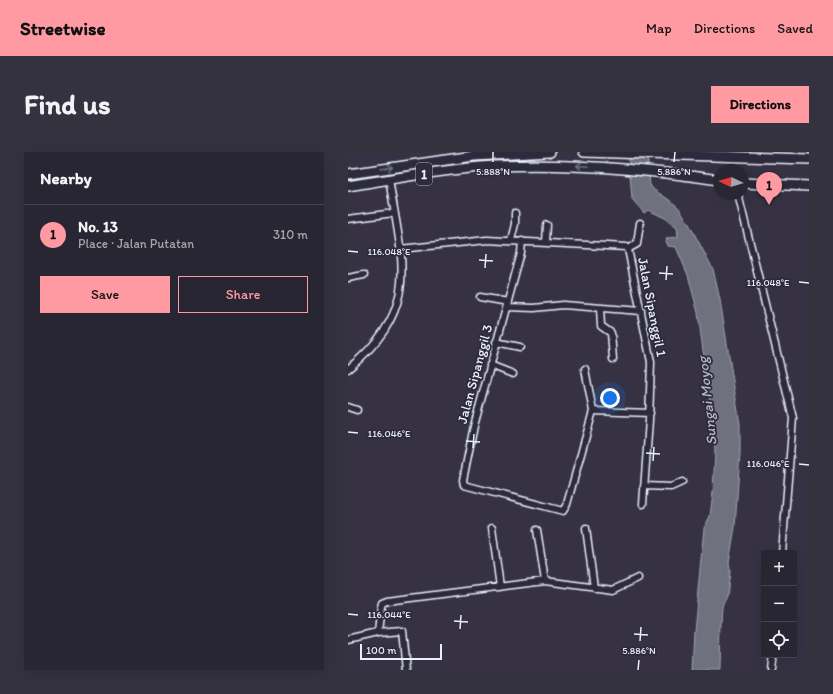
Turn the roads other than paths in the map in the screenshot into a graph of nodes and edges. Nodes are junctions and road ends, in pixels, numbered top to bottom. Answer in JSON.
{"nodes":[{"id":1,"x":550,"y":152,"type":"edge"},
{"id":2,"x":584,"y":152,"type":"edge"},
{"id":3,"x":809,"y":159,"type":"edge"},
{"id":4,"x":348,"y":174,"type":"edge"},
{"id":5,"x":389,"y":179,"type":"junction"},
{"id":6,"x":713,"y":179,"type":"edge"},
{"id":7,"x":749,"y":184,"type":"edge"},
{"id":8,"x":348,"y":186,"type":"edge"},
{"id":9,"x":809,"y":186,"type":"edge"},
{"id":10,"x":740,"y":200,"type":"edge"},
{"id":11,"x":394,"y":213,"type":"junction"},
{"id":12,"x":515,"y":213,"type":"dead end"},
{"id":13,"x":348,"y":219,"type":"edge"},
{"id":14,"x":640,"y":223,"type":"dead end"},
{"id":15,"x":547,"y":225,"type":"dead end"},
{"id":16,"x":511,"y":240,"type":"junction"},
{"id":17,"x":522,"y":241,"type":"junction"},
{"id":18,"x":546,"y":242,"type":"junction"},
{"id":19,"x":400,"y":249,"type":"junction"},
{"id":20,"x":628,"y":249,"type":"junction"},
{"id":21,"x":364,"y":275,"type":"dead end"},
{"id":22,"x":348,"y":278,"type":"edge"},
{"id":23,"x":480,"y":297,"type":"dead end"},
{"id":24,"x":507,"y":304,"type":"junction"},
{"id":25,"x":600,"y":308,"type":"junction"},
{"id":26,"x":641,"y":311,"type":"junction"},
{"id":27,"x":496,"y":342,"type":"junction"},
{"id":28,"x":520,"y":347,"type":"dead end"},
{"id":29,"x":613,"y":360,"type":"dead end"},
{"id":30,"x":490,"y":365,"type":"junction"},
{"id":31,"x":348,"y":369,"type":"edge"},
{"id":32,"x":585,"y":369,"type":"dead end"},
{"id":33,"x":513,"y":374,"type":"dead end"},
{"id":34,"x":348,"y":407,"type":"edge"},
{"id":35,"x":357,"y":410,"type":"dead end"},
{"id":36,"x":593,"y":411,"type":"junction"},
{"id":37,"x":650,"y":413,"type":"junction"},
{"id":38,"x":682,"y":482,"type":"dead end"},
{"id":39,"x":644,"y":486,"type":"junction"},
{"id":40,"x":643,"y":504,"type":"dead end"},
{"id":41,"x":492,"y":528,"type":"dead end"},
{"id":42,"x":586,"y":528,"type":"dead end"},
{"id":43,"x":537,"y":530,"type":"dead end"},
{"id":44,"x":782,"y":550,"type":"edge"},
{"id":45,"x":638,"y":578,"type":"dead end"},
{"id":46,"x":545,"y":581,"type":"junction"},
{"id":47,"x":500,"y":587,"type":"junction"},
{"id":48,"x":594,"y":588,"type":"junction"},
{"id":49,"x":378,"y":633,"type":"junction"},
{"id":50,"x":348,"y":640,"type":"edge"},
{"id":51,"x":772,"y":658,"type":"edge"},
{"id":52,"x":406,"y":670,"type":"edge"},
{"id":53,"x":771,"y":670,"type":"edge"}],
"edges":[{"from":4,"to":1,"type":"highway","number":"1","one_way":true},
{"from":2,"to":3,"type":"highway"},
{"from":6,"to":5,"type":"highway","number":"1","one_way":true},
{"from":5,"to":8,"type":"highway","number":"1"},
{"from":5,"to":11,"type":"street"},
{"from":7,"to":9,"type":"highway"},
{"from":10,"to":44,"type":"street"},
{"from":11,"to":13,"type":"street"},
{"from":11,"to":19,"type":"street"},
{"from":12,"to":16,"type":"street"},
{"from":14,"to":20,"type":"street"},
{"from":15,"to":18,"type":"street"},
{"from":16,"to":17,"type":"street","name":"Jalan Sipanggil 1"},
{"from":16,"to":19,"type":"street","name":"Jalan Sipanggil 1"},
{"from":17,"to":18,"type":"street","name":"Jalan Sipanggil 1"},
{"from":17,"to":24,"type":"street","name":"Jalan Sipanggil 3"},
{"from":18,"to":20,"type":"street","name":"Jalan Sipanggil 1"},
{"from":19,"to":31,"type":"street"},
{"from":20,"to":26,"type":"street","name":"Jalan Sipanggil 1"},
{"from":21,"to":22,"type":"street"},
{"from":23,"to":24,"type":"street"},
{"from":24,"to":25,"type":"street"},
{"from":24,"to":27,"type":"street","name":"Jalan Sipanggil 3"},
{"from":25,"to":26,"type":"street"},
{"from":25,"to":29,"type":"street"},
{"from":26,"to":37,"type":"street","name":"Jalan Sipanggil 1"},
{"from":27,"to":28,"type":"street"},
{"from":27,"to":30,"type":"street","name":"Jalan Sipanggil 3"},
{"from":30,"to":33,"type":"street"},
{"from":30,"to":36,"type":"street","name":"Jalan Sipanggil 3"},
{"from":32,"to":36,"type":"street"},
{"from":34,"to":35,"type":"street"},
{"from":36,"to":37,"type":"street"},
{"from":37,"to":39,"type":"street","name":"Jalan Sipanggil 1"},
{"from":38,"to":39,"type":"street"},
{"from":39,"to":40,"type":"street","name":"Jalan Sipanggil 1"},
{"from":41,"to":47,"type":"street"},
{"from":42,"to":48,"type":"street"},
{"from":43,"to":46,"type":"street"},
{"from":45,"to":48,"type":"street"},
{"from":46,"to":47,"type":"street"},
{"from":46,"to":48,"type":"street"},
{"from":47,"to":49,"type":"street"},
{"from":49,"to":50,"type":"street"},
{"from":49,"to":52,"type":"street"},
{"from":51,"to":53,"type":"street"}]}
